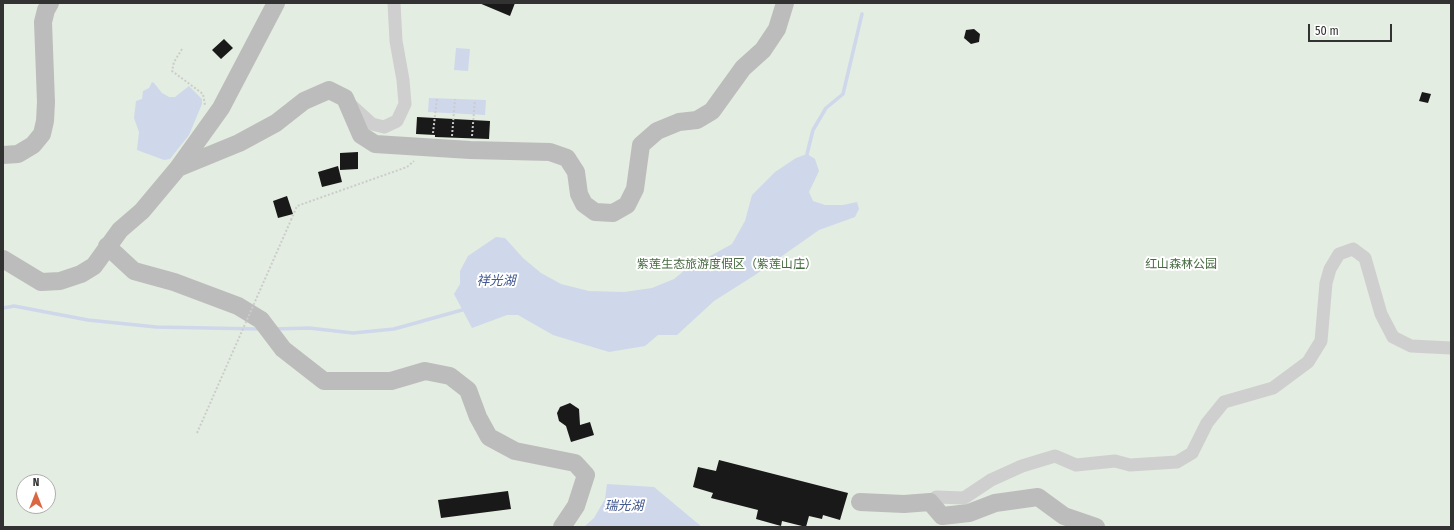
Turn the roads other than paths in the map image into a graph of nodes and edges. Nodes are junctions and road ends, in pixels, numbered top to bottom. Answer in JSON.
{"nodes":[{"id":1,"x":50,"y":3,"type":"edge"},
{"id":2,"x":276,"y":3,"type":"edge"},
{"id":3,"x":394,"y":3,"type":"edge"},
{"id":4,"x":786,"y":3,"type":"edge"},
{"id":5,"x":345,"y":98,"type":"junction"},
{"id":6,"x":3,"y":155,"type":"edge"},
{"id":7,"x":178,"y":168,"type":"junction"},
{"id":8,"x":107,"y":246,"type":"junction"},
{"id":9,"x":3,"y":259,"type":"edge"},
{"id":10,"x":1451,"y":348,"type":"edge"},
{"id":11,"x":860,"y":502,"type":"dead end"},
{"id":12,"x":930,"y":502,"type":"junction"},
{"id":13,"x":562,"y":527,"type":"edge"},
{"id":14,"x":1096,"y":527,"type":"edge"}],
"edges":[{"from":1,"to":6,"type":"street"},
{"from":2,"to":7,"type":"street"},
{"from":3,"to":5,"type":"street"},
{"from":4,"to":5,"type":"street"},
{"from":5,"to":7,"type":"street"},
{"from":7,"to":8,"type":"street"},
{"from":8,"to":9,"type":"street"},
{"from":8,"to":13,"type":"street"},
{"from":10,"to":12,"type":"street"},
{"from":11,"to":12,"type":"street"},
{"from":12,"to":14,"type":"street"}]}
